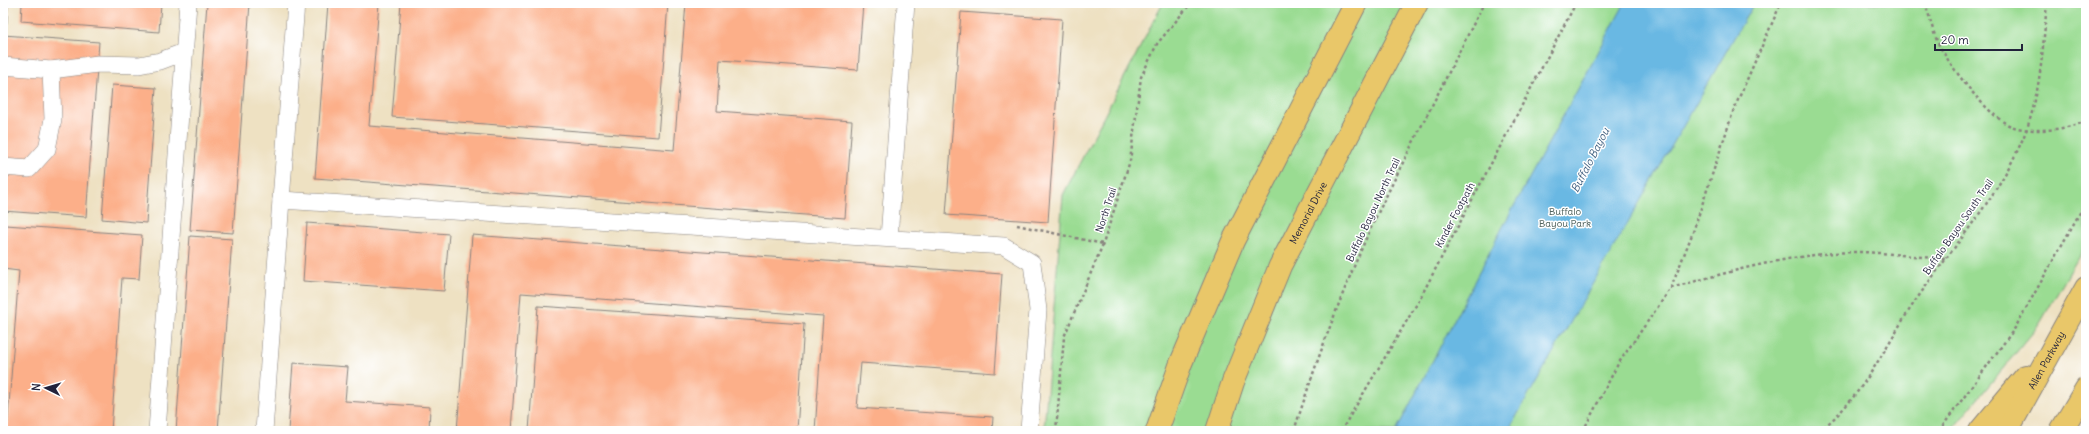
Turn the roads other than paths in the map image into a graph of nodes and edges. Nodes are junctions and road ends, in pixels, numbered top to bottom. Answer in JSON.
{"nodes":[{"id":1,"x":188,"y":3,"type":"edge"},
{"id":2,"x":296,"y":3,"type":"edge"},
{"id":3,"x":906,"y":3,"type":"edge"},
{"id":4,"x":1356,"y":3,"type":"edge"},
{"id":5,"x":1417,"y":3,"type":"edge"},
{"id":6,"x":184,"y":52,"type":"junction"},
{"id":7,"x":3,"y":66,"type":"edge"},
{"id":8,"x":51,"y":70,"type":"junction"},
{"id":9,"x":3,"y":167,"type":"edge"},
{"id":10,"x":281,"y":200,"type":"junction"},
{"id":11,"x":889,"y":238,"type":"junction"},
{"id":12,"x":2086,"y":288,"type":"edge"},
{"id":13,"x":2057,"y":338,"type":"junction"},
{"id":14,"x":2086,"y":389,"type":"edge"},
{"id":15,"x":157,"y":431,"type":"edge"},
{"id":16,"x":264,"y":431,"type":"edge"},
{"id":17,"x":1029,"y":431,"type":"edge"},
{"id":18,"x":1158,"y":431,"type":"edge"},
{"id":19,"x":1217,"y":431,"type":"edge"},
{"id":20,"x":1980,"y":431,"type":"edge"},
{"id":21,"x":2007,"y":431,"type":"edge"},
{"id":22,"x":2061,"y":431,"type":"edge"}],
"edges":[{"from":1,"to":6,"type":"lane"},
{"from":2,"to":10,"type":"lane"},
{"from":3,"to":11,"type":"lane"},
{"from":4,"to":18,"type":"main road"},
{"from":5,"to":19,"type":"main road","name":"Memorial Drive"},
{"from":6,"to":8,"type":"lane"},
{"from":6,"to":15,"type":"lane"},
{"from":7,"to":8,"type":"lane"},
{"from":8,"to":9,"type":"lane"},
{"from":10,"to":11,"type":"lane"},
{"from":10,"to":16,"type":"lane"},
{"from":11,"to":17,"type":"lane"},
{"from":12,"to":13,"type":"main road","name":"Allen Parkway"},
{"from":13,"to":20,"type":"main road"},
{"from":13,"to":21,"type":"main road","name":"Allen Parkway"},
{"from":14,"to":22,"type":"main road"}]}
